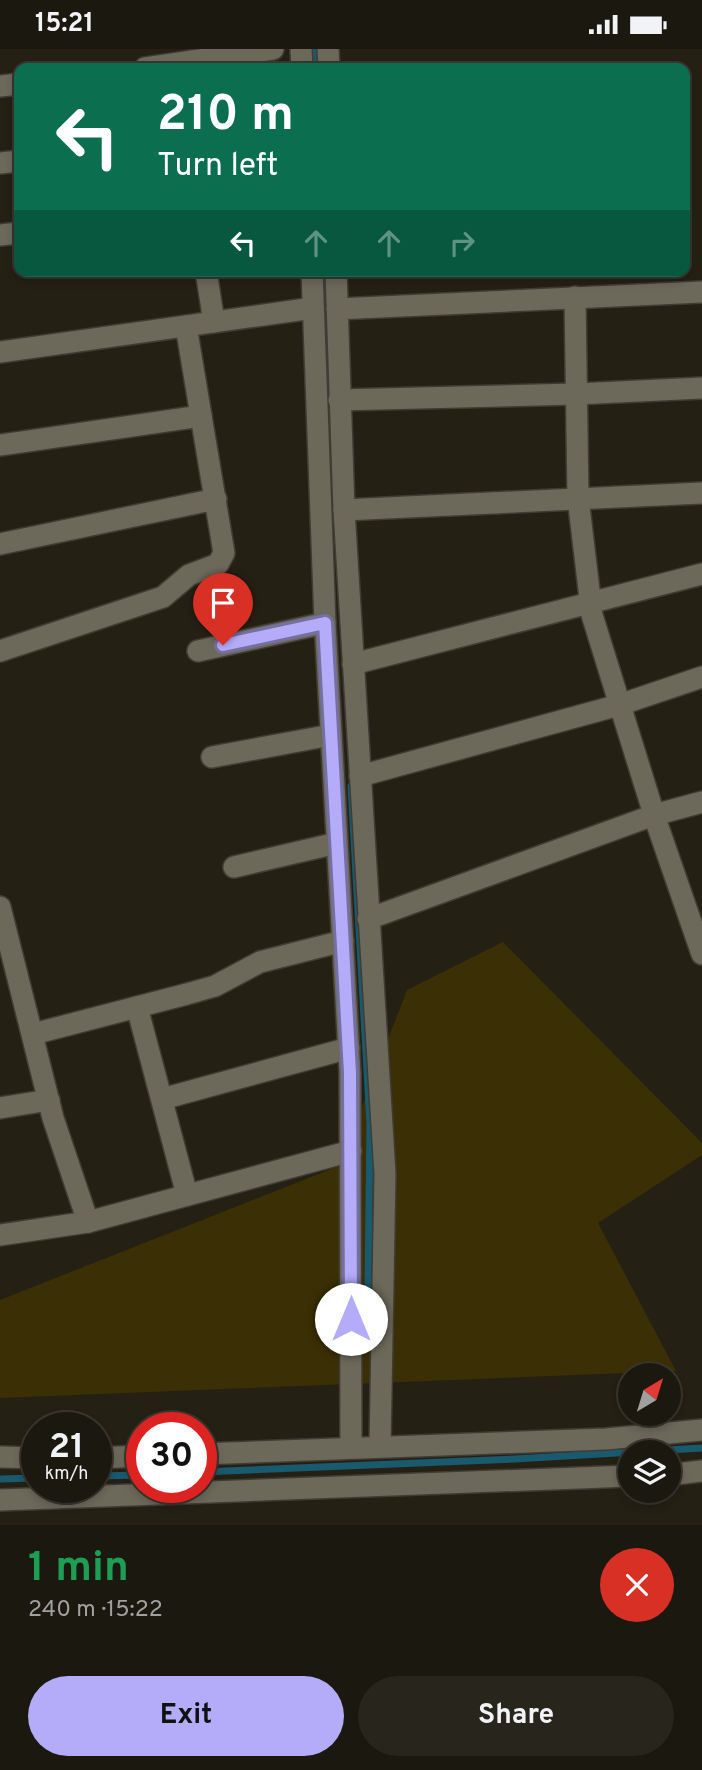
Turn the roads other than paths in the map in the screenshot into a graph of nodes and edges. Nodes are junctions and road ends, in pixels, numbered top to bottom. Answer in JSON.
{"nodes":[{"id":1,"x":273,"y":49,"type":"edge"},
{"id":2,"x":179,"y":63,"type":"edge"},
{"id":3,"x":207,"y":277,"type":"edge"},
{"id":4,"x":312,"y":277,"type":"edge"},
{"id":5,"x":336,"y":277,"type":"edge"},
{"id":6,"x":702,"y":292,"type":"edge"},
{"id":7,"x":575,"y":297,"type":"junction"},
{"id":8,"x":313,"y":308,"type":"junction"},
{"id":9,"x":337,"y":309,"type":"junction"},
{"id":10,"x":214,"y":322,"type":"junction"},
{"id":11,"x":186,"y":326,"type":"junction"},
{"id":12,"x":0,"y":352,"type":"edge"},
{"id":13,"x":702,"y":388,"type":"edge"},
{"id":14,"x":576,"y":394,"type":"junction"},
{"id":15,"x":339,"y":400,"type":"junction"},
{"id":16,"x":201,"y":416,"type":"junction"},
{"id":17,"x":0,"y":446,"type":"edge"},
{"id":18,"x":702,"y":493,"type":"edge"},
{"id":19,"x":578,"y":498,"type":"junction"},
{"id":20,"x":216,"y":499,"type":"junction"},
{"id":21,"x":344,"y":510,"type":"junction"},
{"id":22,"x":0,"y":544,"type":"edge"},
{"id":23,"x":702,"y":574,"type":"edge"},
{"id":24,"x":590,"y":602,"type":"junction"},
{"id":25,"x":325,"y":623,"type":"junction"},
{"id":26,"x":0,"y":651,"type":"edge"},
{"id":27,"x":198,"y":651,"type":"dead end"},
{"id":28,"x":353,"y":664,"type":"junction"},
{"id":29,"x":702,"y":677,"type":"edge"},
{"id":30,"x":619,"y":705,"type":"junction"},
{"id":31,"x":331,"y":735,"type":"junction"},
{"id":32,"x":212,"y":757,"type":"dead end"},
{"id":33,"x":360,"y":776,"type":"junction"},
{"id":34,"x":702,"y":802,"type":"edge"},
{"id":35,"x":654,"y":815,"type":"junction"},
{"id":36,"x":337,"y":843,"type":"junction"},
{"id":37,"x":233,"y":867,"type":"dead end"},
{"id":38,"x":0,"y":907,"type":"edge"},
{"id":39,"x":368,"y":919,"type":"junction"},
{"id":40,"x":343,"y":941,"type":"junction"},
{"id":41,"x":702,"y":954,"type":"edge"},
{"id":42,"x":9,"y":977,"type":"edge"},
{"id":43,"x":137,"y":1007,"type":"junction"},
{"id":44,"x":33,"y":1034,"type":"junction"},
{"id":45,"x":349,"y":1048,"type":"junction"},
{"id":46,"x":162,"y":1099,"type":"junction"},
{"id":47,"x":49,"y":1100,"type":"junction"},
{"id":48,"x":0,"y":1108,"type":"edge"},
{"id":49,"x":351,"y":1151,"type":"junction"},
{"id":50,"x":187,"y":1195,"type":"junction"},
{"id":51,"x":89,"y":1222,"type":"junction"},
{"id":52,"x":0,"y":1235,"type":"edge"},
{"id":53,"x":702,"y":1430,"type":"edge"},
{"id":54,"x":365,"y":1447,"type":"junction"},
{"id":55,"x":217,"y":1453,"type":"edge"},
{"id":56,"x":0,"y":1457,"type":"edge"},
{"id":57,"x":21,"y":1458,"type":"edge"},
{"id":58,"x":702,"y":1471,"type":"edge"},
{"id":59,"x":681,"y":1473,"type":"edge"},
{"id":60,"x":618,"y":1476,"type":"edge"},
{"id":61,"x":0,"y":1500,"type":"edge"}],
"edges":[{"from":1,"to":2,"type":"street"},
{"from":3,"to":10,"type":"street"},
{"from":4,"to":8,"type":"street"},
{"from":5,"to":9,"type":"street"},
{"from":6,"to":7,"type":"street"},
{"from":7,"to":9,"type":"street"},
{"from":7,"to":14,"type":"street"},
{"from":8,"to":10,"type":"street"},
{"from":8,"to":25,"type":"street"},
{"from":9,"to":15,"type":"street"},
{"from":10,"to":11,"type":"street"},
{"from":11,"to":12,"type":"street"},
{"from":11,"to":16,"type":"street"},
{"from":13,"to":14,"type":"street"},
{"from":14,"to":15,"type":"street"},
{"from":14,"to":19,"type":"street"},
{"from":15,"to":21,"type":"street"},
{"from":16,"to":17,"type":"street"},
{"from":16,"to":20,"type":"street"},
{"from":18,"to":19,"type":"street"},
{"from":19,"to":21,"type":"street"},
{"from":19,"to":24,"type":"street"},
{"from":20,"to":22,"type":"street"},
{"from":20,"to":26,"type":"street"},
{"from":21,"to":28,"type":"street"},
{"from":23,"to":24,"type":"street"},
{"from":24,"to":28,"type":"street"},
{"from":24,"to":30,"type":"street"},
{"from":25,"to":27,"type":"street"},
{"from":25,"to":31,"type":"street"},
{"from":28,"to":33,"type":"street"},
{"from":29,"to":30,"type":"street"},
{"from":30,"to":33,"type":"street"},
{"from":30,"to":35,"type":"street"},
{"from":31,"to":32,"type":"street"},
{"from":31,"to":36,"type":"street"},
{"from":33,"to":39,"type":"street"},
{"from":34,"to":35,"type":"street"},
{"from":35,"to":39,"type":"street"},
{"from":35,"to":41,"type":"street"},
{"from":36,"to":37,"type":"street"},
{"from":36,"to":40,"type":"street"},
{"from":38,"to":42,"type":"street"},
{"from":39,"to":54,"type":"street"},
{"from":40,"to":43,"type":"street"},
{"from":40,"to":45,"type":"street"},
{"from":42,"to":44,"type":"street"},
{"from":43,"to":44,"type":"street"},
{"from":43,"to":46,"type":"street"},
{"from":44,"to":47,"type":"street"},
{"from":45,"to":46,"type":"street"},
{"from":45,"to":49,"type":"street"},
{"from":46,"to":50,"type":"street"},
{"from":47,"to":48,"type":"street"},
{"from":47,"to":51,"type":"street"},
{"from":49,"to":50,"type":"street"},
{"from":49,"to":54,"type":"street"},
{"from":50,"to":51,"type":"street"},
{"from":51,"to":52,"type":"street"},
{"from":53,"to":54,"type":"street"},
{"from":54,"to":55,"type":"street"},
{"from":56,"to":57,"type":"street"},
{"from":58,"to":59,"type":"street"},
{"from":60,"to":61,"type":"street"}]}
